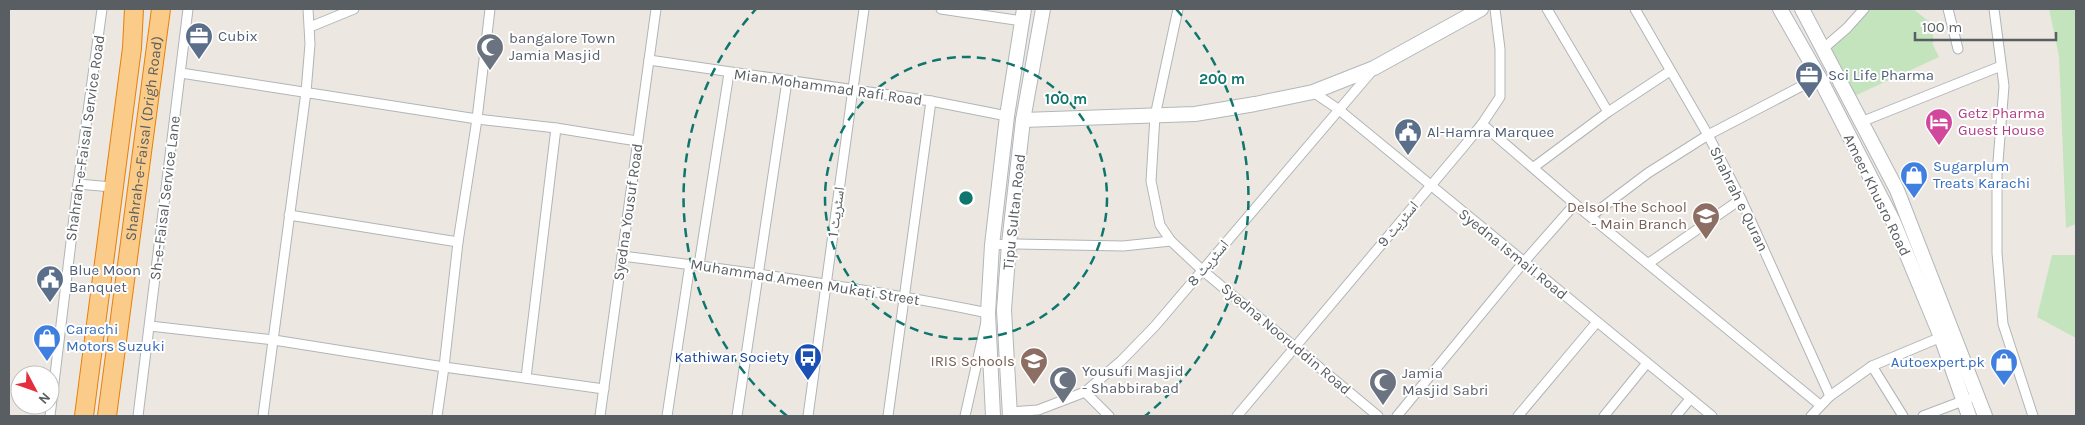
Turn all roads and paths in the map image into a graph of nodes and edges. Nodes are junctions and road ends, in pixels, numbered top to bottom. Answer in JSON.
{"nodes":[{"id":1,"x":102,"y":9,"type":"edge"},
{"id":2,"x":134,"y":9,"type":"edge"},
{"id":3,"x":161,"y":9,"type":"edge"},
{"id":4,"x":188,"y":9,"type":"edge"},
{"id":5,"x":308,"y":9,"type":"edge"},
{"id":6,"x":354,"y":9,"type":"edge"},
{"id":7,"x":490,"y":9,"type":"edge"},
{"id":8,"x":656,"y":9,"type":"edge"},
{"id":9,"x":864,"y":9,"type":"edge"},
{"id":10,"x":941,"y":9,"type":"edge"},
{"id":11,"x":1043,"y":9,"type":"edge"},
{"id":12,"x":1178,"y":9,"type":"edge"},
{"id":13,"x":1481,"y":9,"type":"edge"},
{"id":14,"x":1495,"y":9,"type":"edge"},
{"id":15,"x":1547,"y":9,"type":"edge"},
{"id":16,"x":1634,"y":9,"type":"edge"},
{"id":17,"x":1780,"y":9,"type":"edge"},
{"id":18,"x":1802,"y":9,"type":"edge"},
{"id":19,"x":1864,"y":9,"type":"edge"},
{"id":20,"x":1948,"y":9,"type":"edge"},
{"id":21,"x":1994,"y":9,"type":"edge"},
{"id":22,"x":1023,"y":15,"type":"edge"},
{"id":23,"x":1040,"y":25,"type":"junction"},
{"id":24,"x":310,"y":27,"type":"junction"},
{"id":25,"x":1824,"y":48,"type":"junction"},
{"id":26,"x":1958,"y":48,"type":"dead end"},
{"id":27,"x":649,"y":60,"type":"junction"},
{"id":28,"x":2001,"y":66,"type":"junction"},
{"id":29,"x":1374,"y":68,"type":"junction"},
{"id":30,"x":1670,"y":71,"type":"junction"},
{"id":31,"x":180,"y":73,"type":"junction"},
{"id":32,"x":729,"y":73,"type":"junction"},
{"id":33,"x":1819,"y":77,"type":"junction"},
{"id":34,"x":787,"y":81,"type":"junction"},
{"id":35,"x":854,"y":89,"type":"junction"},
{"id":36,"x":306,"y":92,"type":"junction"},
{"id":37,"x":1313,"y":92,"type":"junction"},
{"id":38,"x":931,"y":101,"type":"junction"},
{"id":39,"x":1338,"y":109,"type":"junction"},
{"id":40,"x":1608,"y":112,"type":"junction"},
{"id":41,"x":1007,"y":116,"type":"junction"},
{"id":42,"x":1155,"y":116,"type":"junction"},
{"id":43,"x":477,"y":120,"type":"junction"},
{"id":44,"x":1023,"y":120,"type":"junction"},
{"id":45,"x":1861,"y":122,"type":"junction"},
{"id":46,"x":1482,"y":124,"type":"junction"},
{"id":47,"x":556,"y":128,"type":"junction"},
{"id":48,"x":1708,"y":135,"type":"junction"},
{"id":49,"x":638,"y":141,"type":"junction"},
{"id":50,"x":1534,"y":167,"type":"junction"},
{"id":51,"x":78,"y":184,"type":"junction"},
{"id":52,"x":1430,"y":186,"type":"junction"},
{"id":53,"x":112,"y":187,"type":"junction"},
{"id":54,"x":1741,"y":198,"type":"junction"},
{"id":55,"x":1575,"y":204,"type":"junction"},
{"id":56,"x":289,"y":215,"type":"junction"},
{"id":57,"x":1591,"y":216,"type":"junction"},
{"id":58,"x":1171,"y":241,"type":"junction"},
{"id":59,"x":458,"y":242,"type":"junction"},
{"id":60,"x":1009,"y":244,"type":"junction"},
{"id":61,"x":992,"y":245,"type":"junction"},
{"id":62,"x":622,"y":256,"type":"junction"},
{"id":63,"x":1523,"y":263,"type":"junction"},
{"id":64,"x":1649,"y":263,"type":"junction"},
{"id":65,"x":694,"y":265,"type":"junction"},
{"id":66,"x":1202,"y":270,"type":"junction"},
{"id":67,"x":758,"y":272,"type":"junction"},
{"id":68,"x":825,"y":284,"type":"junction"},
{"id":69,"x":906,"y":296,"type":"junction"},
{"id":70,"x":1004,"y":310,"type":"junction"},
{"id":71,"x":988,"y":313,"type":"junction"},
{"id":72,"x":1597,"y":322,"type":"junction"},
{"id":73,"x":150,"y":326,"type":"junction"},
{"id":74,"x":1947,"y":335,"type":"junction"},
{"id":75,"x":274,"y":340,"type":"junction"},
{"id":76,"x":1294,"y":346,"type":"junction"},
{"id":77,"x":1647,"y":363,"type":"junction"},
{"id":78,"x":1872,"y":366,"type":"junction"},
{"id":79,"x":444,"y":367,"type":"junction"},
{"id":80,"x":526,"y":378,"type":"junction"},
{"id":81,"x":604,"y":389,"type":"junction"},
{"id":82,"x":1085,"y":392,"type":"junction"},
{"id":83,"x":1830,"y":396,"type":"junction"},
{"id":84,"x":1978,"y":396,"type":"junction"},
{"id":85,"x":1690,"y":399,"type":"junction"},
{"id":86,"x":1963,"y":400,"type":"junction"},
{"id":87,"x":1820,"y":405,"type":"junction"},
{"id":88,"x":1010,"y":414,"type":"edge"},
{"id":89,"x":50,"y":416,"type":"edge"},
{"id":90,"x":84,"y":416,"type":"edge"},
{"id":91,"x":107,"y":416,"type":"edge"},
{"id":92,"x":138,"y":416,"type":"edge"},
{"id":93,"x":263,"y":416,"type":"edge"},
{"id":94,"x":437,"y":416,"type":"edge"},
{"id":95,"x":600,"y":416,"type":"edge"},
{"id":96,"x":667,"y":416,"type":"edge"},
{"id":97,"x":737,"y":416,"type":"edge"},
{"id":98,"x":808,"y":416,"type":"edge"},
{"id":99,"x":888,"y":416,"type":"edge"},
{"id":100,"x":965,"y":416,"type":"edge"},
{"id":101,"x":993,"y":416,"type":"edge"},
{"id":102,"x":1109,"y":416,"type":"edge"},
{"id":103,"x":1237,"y":416,"type":"edge"},
{"id":104,"x":1378,"y":416,"type":"edge"},
{"id":105,"x":1397,"y":416,"type":"edge"},
{"id":106,"x":1518,"y":416,"type":"edge"},
{"id":107,"x":1604,"y":416,"type":"edge"},
{"id":108,"x":1676,"y":416,"type":"edge"},
{"id":109,"x":1712,"y":416,"type":"edge"},
{"id":110,"x":1811,"y":416,"type":"edge"},
{"id":111,"x":1902,"y":416,"type":"edge"},
{"id":112,"x":1923,"y":416,"type":"edge"},
{"id":113,"x":1969,"y":416,"type":"edge"},
{"id":114,"x":1985,"y":416,"type":"edge"},
{"id":115,"x":2033,"y":416,"type":"edge"}],
"edges":[{"from":1,"to":51,"type":"street","name":"Shahrah-e-Faisal Service Road"},
{"from":2,"to":53,"type":"highway","name":"Shahrah-e-Faisal (Drigh Road)"},
{"from":3,"to":91,"type":"highway","name":"Shahrah-e-Faisal (Drigh Road)"},
{"from":4,"to":31,"type":"street","name":"Sh-e-Faisal Service Lane"},
{"from":5,"to":24,"type":"street"},
{"from":6,"to":24,"type":"street"},
{"from":7,"to":43,"type":"street"},
{"from":8,"to":27,"type":"street","name":"Syedna Yousuf Road"},
{"from":9,"to":35,"type":"street","name":"اسٹریٹ 1"},
{"from":10,"to":22,"type":"street"},
{"from":11,"to":23,"type":"main road","name":"Tipu Sultan Road"},
{"from":12,"to":42,"type":"street","name":"Syedna Nooruddin Road"},
{"from":13,"to":29,"type":"main road"},
{"from":14,"to":46,"type":"street","name":"اسٹریٹ 9"},
{"from":15,"to":40,"type":"street"},
{"from":16,"to":30,"type":"street","name":"Shahrah e Quran"},
{"from":17,"to":33,"type":"main road","name":"Ameer Khusro Road"},
{"from":18,"to":25,"type":"main road","name":"Ameer Khusro Road"},
{"from":19,"to":25,"type":"street"},
{"from":20,"to":26,"type":"street"},
{"from":21,"to":28,"type":"street"},
{"from":22,"to":23,"type":"main road"},
{"from":22,"to":41,"type":"main road","name":"Tipu Sultan Road"},
{"from":23,"to":44,"type":"main road","name":"Tipu Sultan Road"},
{"from":24,"to":36,"type":"street"},
{"from":25,"to":45,"type":"main road","name":"Ameer Khusro Road"},
{"from":27,"to":32,"type":"street","name":"Mian Mohammad Rafi Road"},
{"from":27,"to":49,"type":"street","name":"Syedna Yousuf Road"},
{"from":28,"to":45,"type":"street"},
{"from":28,"to":115,"type":"street"},
{"from":29,"to":37,"type":"main road"},
{"from":29,"to":39,"type":"street","name":"اسٹریٹ 8"},
{"from":30,"to":40,"type":"street"},
{"from":30,"to":48,"type":"street","name":"Shahrah e Quran"},
{"from":31,"to":36,"type":"street"},
{"from":31,"to":73,"type":"street","name":"Sh-e-Faisal Service Lane"},
{"from":32,"to":34,"type":"street","name":"Mian Mohammad Rafi Road"},
{"from":32,"to":65,"type":"street"},
{"from":33,"to":48,"type":"street"},
{"from":33,"to":74,"type":"main road","name":"Ameer Khusro Road"},
{"from":34,"to":35,"type":"street","name":"Mian Mohammad Rafi Road"},
{"from":34,"to":67,"type":"street"},
{"from":35,"to":38,"type":"street","name":"Mian Mohammad Rafi Road"},
{"from":35,"to":68,"type":"street","name":"اسٹریٹ 1"},
{"from":36,"to":43,"type":"street"},
{"from":36,"to":56,"type":"street"},
{"from":37,"to":39,"type":"street","name":"Syedna Ismail Road"},
{"from":37,"to":42,"type":"main road"},
{"from":38,"to":41,"type":"street","name":"Mian Mohammad Rafi Road"},
{"from":38,"to":69,"type":"street"},
{"from":39,"to":52,"type":"street","name":"Syedna Ismail Road"},
{"from":39,"to":66,"type":"street","name":"اسٹریٹ 8"},
{"from":40,"to":50,"type":"street"},
{"from":41,"to":61,"type":"main road","name":"Tipu Sultan Road"},
{"from":42,"to":44,"type":"main road"},
{"from":42,"to":58,"type":"street","name":"Syedna Nooruddin Road"},
{"from":43,"to":47,"type":"street"},
{"from":43,"to":59,"type":"street"},
{"from":44,"to":60,"type":"main road","name":"Tipu Sultan Road"},
{"from":45,"to":74,"type":"main road","name":"Ameer Khusro Road"},
{"from":46,"to":50,"type":"street"},
{"from":46,"to":52,"type":"street","name":"اسٹریٹ 9"},
{"from":47,"to":49,"type":"street"},
{"from":47,"to":80,"type":"street"},
{"from":48,"to":54,"type":"street","name":"Shahrah e Quran"},
{"from":48,"to":57,"type":"street"},
{"from":49,"to":62,"type":"street","name":"Syedna Yousuf Road"},
{"from":50,"to":55,"type":"street"},
{"from":51,"to":53,"type":"street"},
{"from":51,"to":89,"type":"street","name":"Shahrah-e-Faisal Service Road"},
{"from":52,"to":63,"type":"street","name":"Syedna Ismail Road"},
{"from":52,"to":76,"type":"street","name":"اسٹریٹ 9"},
{"from":53,"to":90,"type":"highway","name":"Shahrah-e-Faisal (Drigh Road)"},
{"from":54,"to":64,"type":"street"},
{"from":54,"to":83,"type":"street","name":"Shahrah e Quran"},
{"from":55,"to":57,"type":"street"},
{"from":55,"to":63,"type":"street"},
{"from":56,"to":59,"type":"street"},
{"from":56,"to":75,"type":"street"},
{"from":57,"to":64,"type":"street"},
{"from":58,"to":60,"type":"street"},
{"from":58,"to":66,"type":"street","name":"Syedna Nooruddin Road"},
{"from":59,"to":79,"type":"street"},
{"from":60,"to":61,"type":"street"},
{"from":60,"to":70,"type":"main road","name":"Tipu Sultan Road"},
{"from":61,"to":71,"type":"main road","name":"Tipu Sultan Road"},
{"from":62,"to":65,"type":"street","name":"Muhammad Ameen Mukati Street"},
{"from":62,"to":81,"type":"street","name":"Syedna Yousuf Road"},
{"from":63,"to":72,"type":"street","name":"Syedna Ismail Road"},
{"from":63,"to":105,"type":"street"},
{"from":64,"to":87,"type":"street"},
{"from":65,"to":67,"type":"street","name":"Muhammad Ameen Mukati Street"},
{"from":65,"to":96,"type":"street"},
{"from":66,"to":76,"type":"street","name":"Syedna Nooruddin Road"},
{"from":66,"to":82,"type":"street","name":"اسٹریٹ 8"},
{"from":67,"to":68,"type":"street","name":"Muhammad Ameen Mukati Street"},
{"from":67,"to":97,"type":"street"},
{"from":68,"to":69,"type":"street","name":"Muhammad Ameen Mukati Street"},
{"from":68,"to":98,"type":"street","name":"اسٹریٹ 1"},
{"from":69,"to":71,"type":"street","name":"Muhammad Ameen Mukati Street"},
{"from":69,"to":99,"type":"street"},
{"from":70,"to":71,"type":"main road"},
{"from":70,"to":88,"type":"main road","name":"Tipu Sultan Road"},
{"from":71,"to":100,"type":"street"},
{"from":71,"to":101,"type":"main road","name":"Tipu Sultan Road"},
{"from":72,"to":77,"type":"street","name":"Syedna Ismail Road"},
{"from":72,"to":106,"type":"street"},
{"from":73,"to":75,"type":"street"},
{"from":73,"to":92,"type":"street","name":"Sh-e-Faisal Service Lane"},
{"from":74,"to":78,"type":"street"},
{"from":74,"to":84,"type":"main road","name":"Ameer Khusro Road"},
{"from":74,"to":86,"type":"main road","name":"Ameer Khusro Road"},
{"from":75,"to":79,"type":"street"},
{"from":75,"to":93,"type":"street"},
{"from":76,"to":103,"type":"street","name":"اسٹریٹ 9"},
{"from":76,"to":104,"type":"street","name":"Syedna Nooruddin Road"},
{"from":77,"to":85,"type":"street","name":"Syedna Ismail Road"},
{"from":77,"to":107,"type":"street"},
{"from":78,"to":83,"type":"street"},
{"from":78,"to":111,"type":"street"},
{"from":79,"to":80,"type":"street"},
{"from":79,"to":94,"type":"street"},
{"from":80,"to":81,"type":"street"},
{"from":81,"to":95,"type":"street","name":"Syedna Yousuf Road"},
{"from":82,"to":88,"type":"street","name":"اسٹریٹ 8"},
{"from":82,"to":102,"type":"street"},
{"from":83,"to":87,"type":"street"},
{"from":84,"to":86,"type":"street"},
{"from":84,"to":114,"type":"main road","name":"Ameer Khusro Road"},
{"from":85,"to":108,"type":"street"},
{"from":85,"to":109,"type":"street","name":"Syedna Ismail Road"},
{"from":86,"to":112,"type":"street"},
{"from":86,"to":113,"type":"main road","name":"Ameer Khusro Road"},
{"from":87,"to":110,"type":"street"}]}
